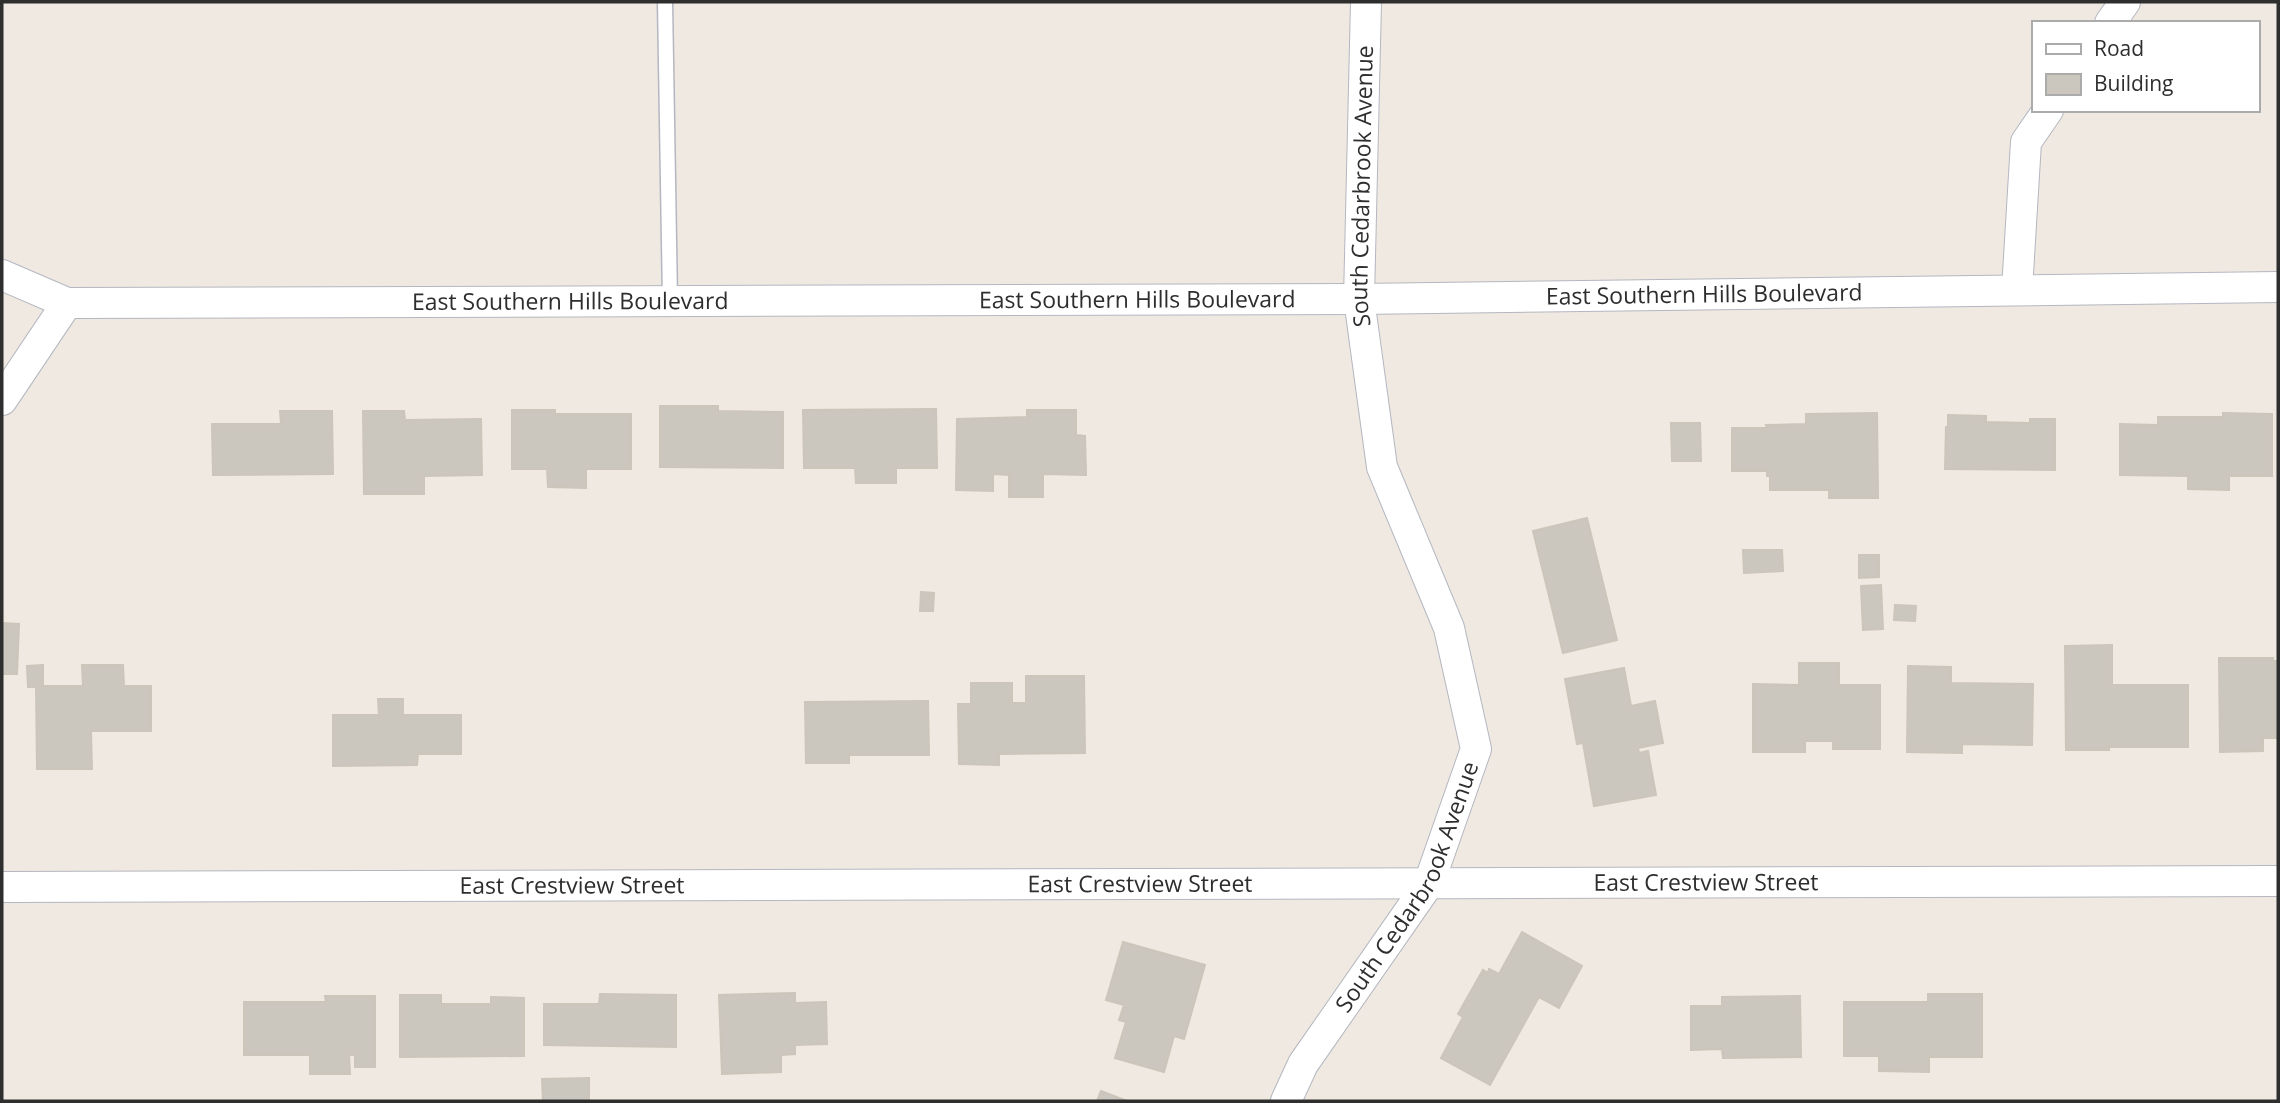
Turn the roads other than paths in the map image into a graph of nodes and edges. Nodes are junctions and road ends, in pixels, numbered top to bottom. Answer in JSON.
{"nodes":[{"id":1,"x":666,"y":2,"type":"edge"},
{"id":2,"x":1366,"y":2,"type":"edge"},
{"id":3,"x":2125,"y":2,"type":"edge"},
{"id":4,"x":2111,"y":21,"type":"edge"},
{"id":5,"x":2047,"y":112,"type":"edge"},
{"id":6,"x":2,"y":275,"type":"edge"},
{"id":7,"x":2278,"y":287,"type":"edge"},
{"id":8,"x":2017,"y":290,"type":"junction"},
{"id":9,"x":1359,"y":299,"type":"junction"},
{"id":10,"x":670,"y":301,"type":"junction"},
{"id":11,"x":67,"y":303,"type":"junction"},
{"id":12,"x":2,"y":400,"type":"edge"},
{"id":13,"x":2278,"y":881,"type":"edge"},
{"id":14,"x":1429,"y":883,"type":"junction"},
{"id":15,"x":2,"y":887,"type":"edge"},
{"id":16,"x":1286,"y":1101,"type":"edge"}],
"edges":[{"from":1,"to":10,"type":"lane"},
{"from":2,"to":9,"type":"street","name":"South Cedarbrook Avenue"},
{"from":3,"to":4,"type":"street"},
{"from":5,"to":8,"type":"street"},
{"from":6,"to":11,"type":"street","name":"East Southern Hills Boulevard"},
{"from":7,"to":8,"type":"street","name":"East Southern Hills Boulevard"},
{"from":8,"to":9,"type":"street","name":"East Southern Hills Boulevard"},
{"from":9,"to":10,"type":"street","name":"East Southern Hills Boulevard"},
{"from":9,"to":14,"type":"street","name":"South Cedarbrook Avenue"},
{"from":10,"to":11,"type":"street","name":"East Southern Hills Boulevard"},
{"from":11,"to":12,"type":"street"},
{"from":13,"to":14,"type":"street","name":"East Crestview Street"},
{"from":14,"to":15,"type":"street","name":"East Crestview Street"},
{"from":14,"to":16,"type":"street","name":"South Cedarbrook Avenue"}]}
